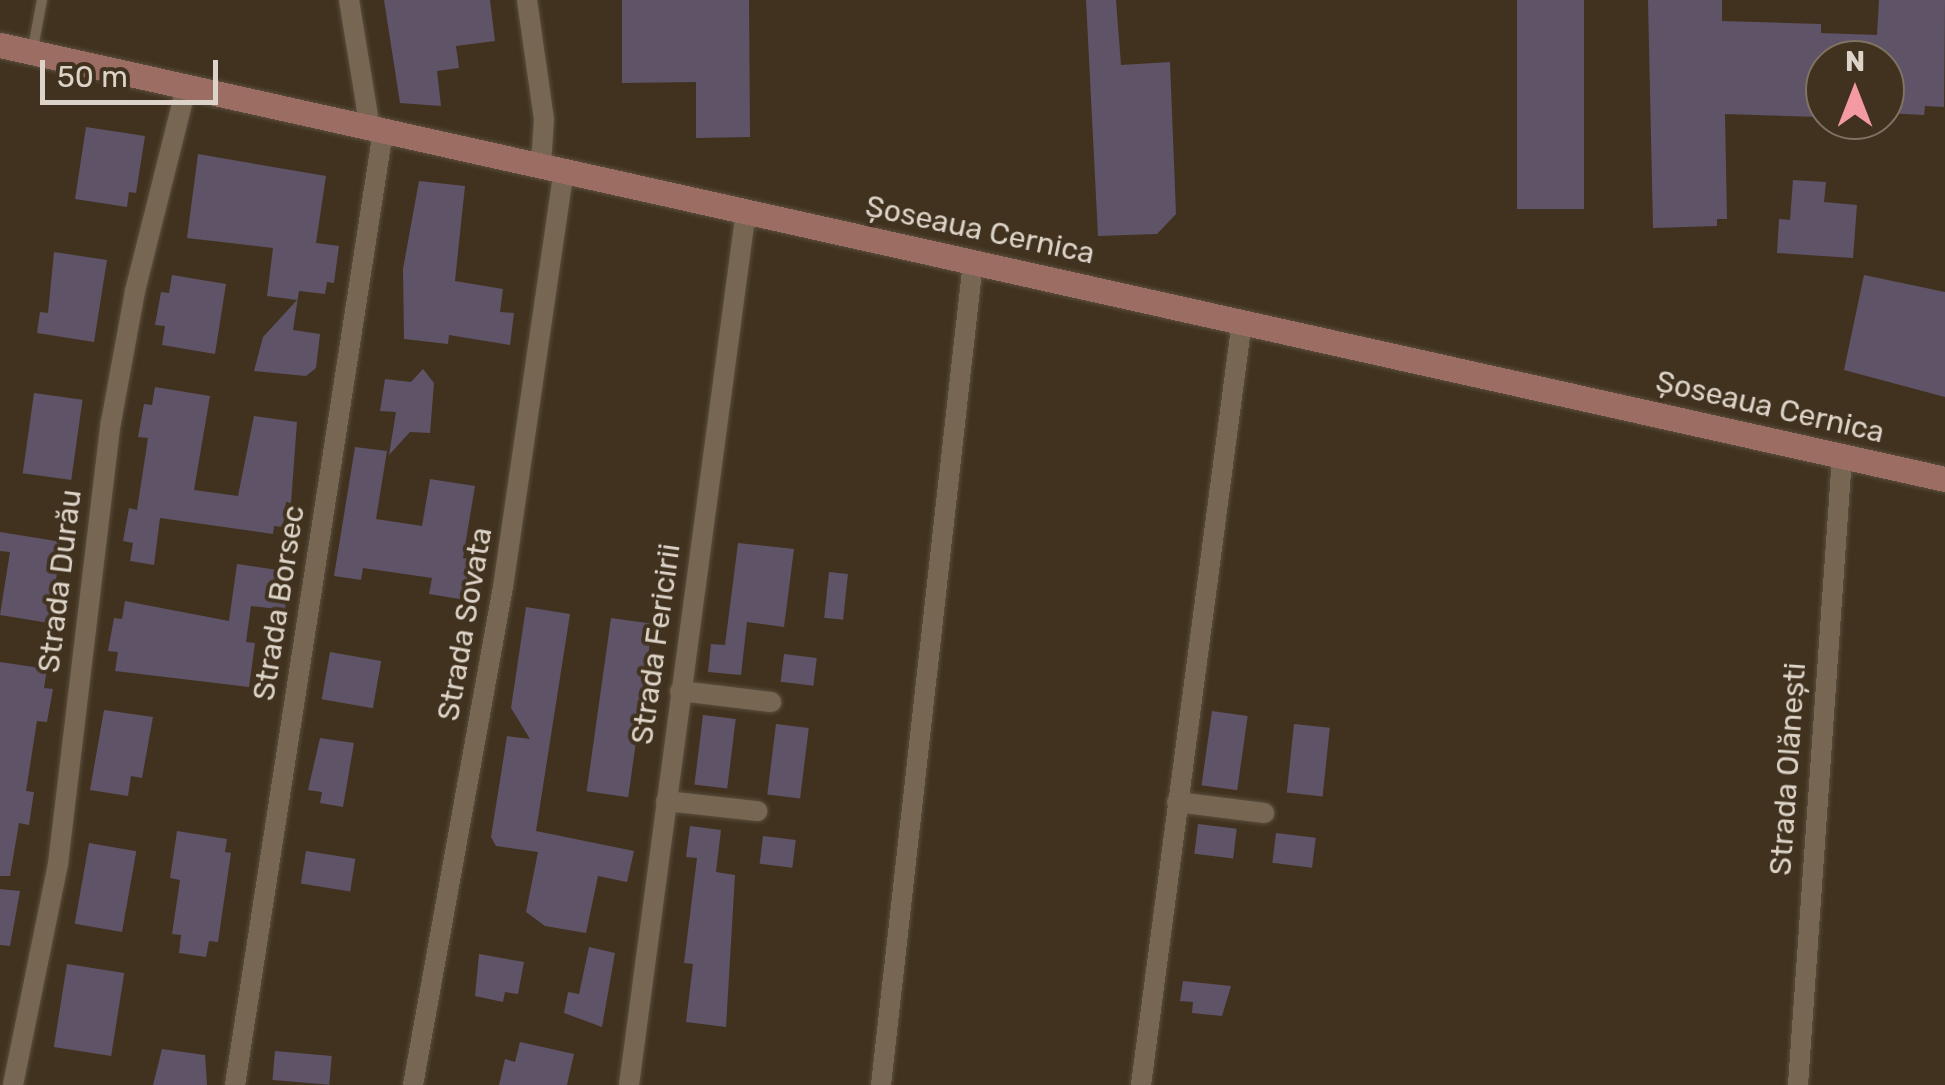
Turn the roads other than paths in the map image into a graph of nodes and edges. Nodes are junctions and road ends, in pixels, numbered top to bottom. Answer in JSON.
{"nodes":[{"id":1,"x":42,"y":0,"type":"edge"},
{"id":2,"x":350,"y":0,"type":"edge"},
{"id":3,"x":528,"y":0,"type":"edge"},
{"id":4,"x":0,"y":46,"type":"edge"},
{"id":5,"x":32,"y":52,"type":"junction"},
{"id":6,"x":186,"y":88,"type":"junction"},
{"id":7,"x":377,"y":130,"type":"junction"},
{"id":8,"x":553,"y":169,"type":"junction"},
{"id":9,"x":746,"y":211,"type":"junction"},
{"id":10,"x":973,"y":262,"type":"junction"},
{"id":11,"x":1242,"y":320,"type":"junction"},
{"id":12,"x":1842,"y":457,"type":"junction"},
{"id":13,"x":1945,"y":479,"type":"edge"},
{"id":14,"x":680,"y":691,"type":"junction"},
{"id":15,"x":771,"y":702,"type":"dead end"},
{"id":16,"x":666,"y":801,"type":"junction"},
{"id":17,"x":1176,"y":802,"type":"junction"},
{"id":18,"x":757,"y":811,"type":"dead end"},
{"id":19,"x":1264,"y":813,"type":"dead end"},
{"id":20,"x":14,"y":1085,"type":"edge"},
{"id":21,"x":235,"y":1085,"type":"edge"},
{"id":22,"x":413,"y":1085,"type":"edge"},
{"id":23,"x":628,"y":1085,"type":"edge"},
{"id":24,"x":881,"y":1085,"type":"edge"},
{"id":25,"x":1141,"y":1085,"type":"edge"},
{"id":26,"x":1798,"y":1085,"type":"edge"}],
"edges":[{"from":1,"to":5,"type":"lane"},
{"from":2,"to":7,"type":"street","name":"Strada Borsec"},
{"from":3,"to":8,"type":"street","name":"Strada Sovata"},
{"from":4,"to":5,"type":"street","name":"Șoseaua Cernica"},
{"from":5,"to":6,"type":"street","name":"Șoseaua Cernica"},
{"from":6,"to":7,"type":"street","name":"Șoseaua Cernica"},
{"from":6,"to":20,"type":"street","name":"Strada Durău"},
{"from":7,"to":8,"type":"street","name":"Șoseaua Cernica"},
{"from":7,"to":21,"type":"street","name":"Strada Borsec"},
{"from":8,"to":9,"type":"street","name":"Șoseaua Cernica"},
{"from":8,"to":22,"type":"street","name":"Strada Sovata"},
{"from":9,"to":10,"type":"street","name":"Șoseaua Cernica"},
{"from":9,"to":14,"type":"street","name":"Strada Fericirii"},
{"from":10,"to":11,"type":"street","name":"Șoseaua Cernica"},
{"from":10,"to":24,"type":"street"},
{"from":11,"to":12,"type":"street","name":"Șoseaua Cernica"},
{"from":11,"to":17,"type":"street"},
{"from":12,"to":13,"type":"street","name":"Șoseaua Cernica"},
{"from":12,"to":26,"type":"street","name":"Strada Olănești"},
{"from":14,"to":15,"type":"street"},
{"from":14,"to":16,"type":"street","name":"Strada Fericirii"},
{"from":16,"to":18,"type":"street"},
{"from":16,"to":23,"type":"street","name":"Strada Fericirii"},
{"from":17,"to":19,"type":"street"},
{"from":17,"to":25,"type":"street"}]}
